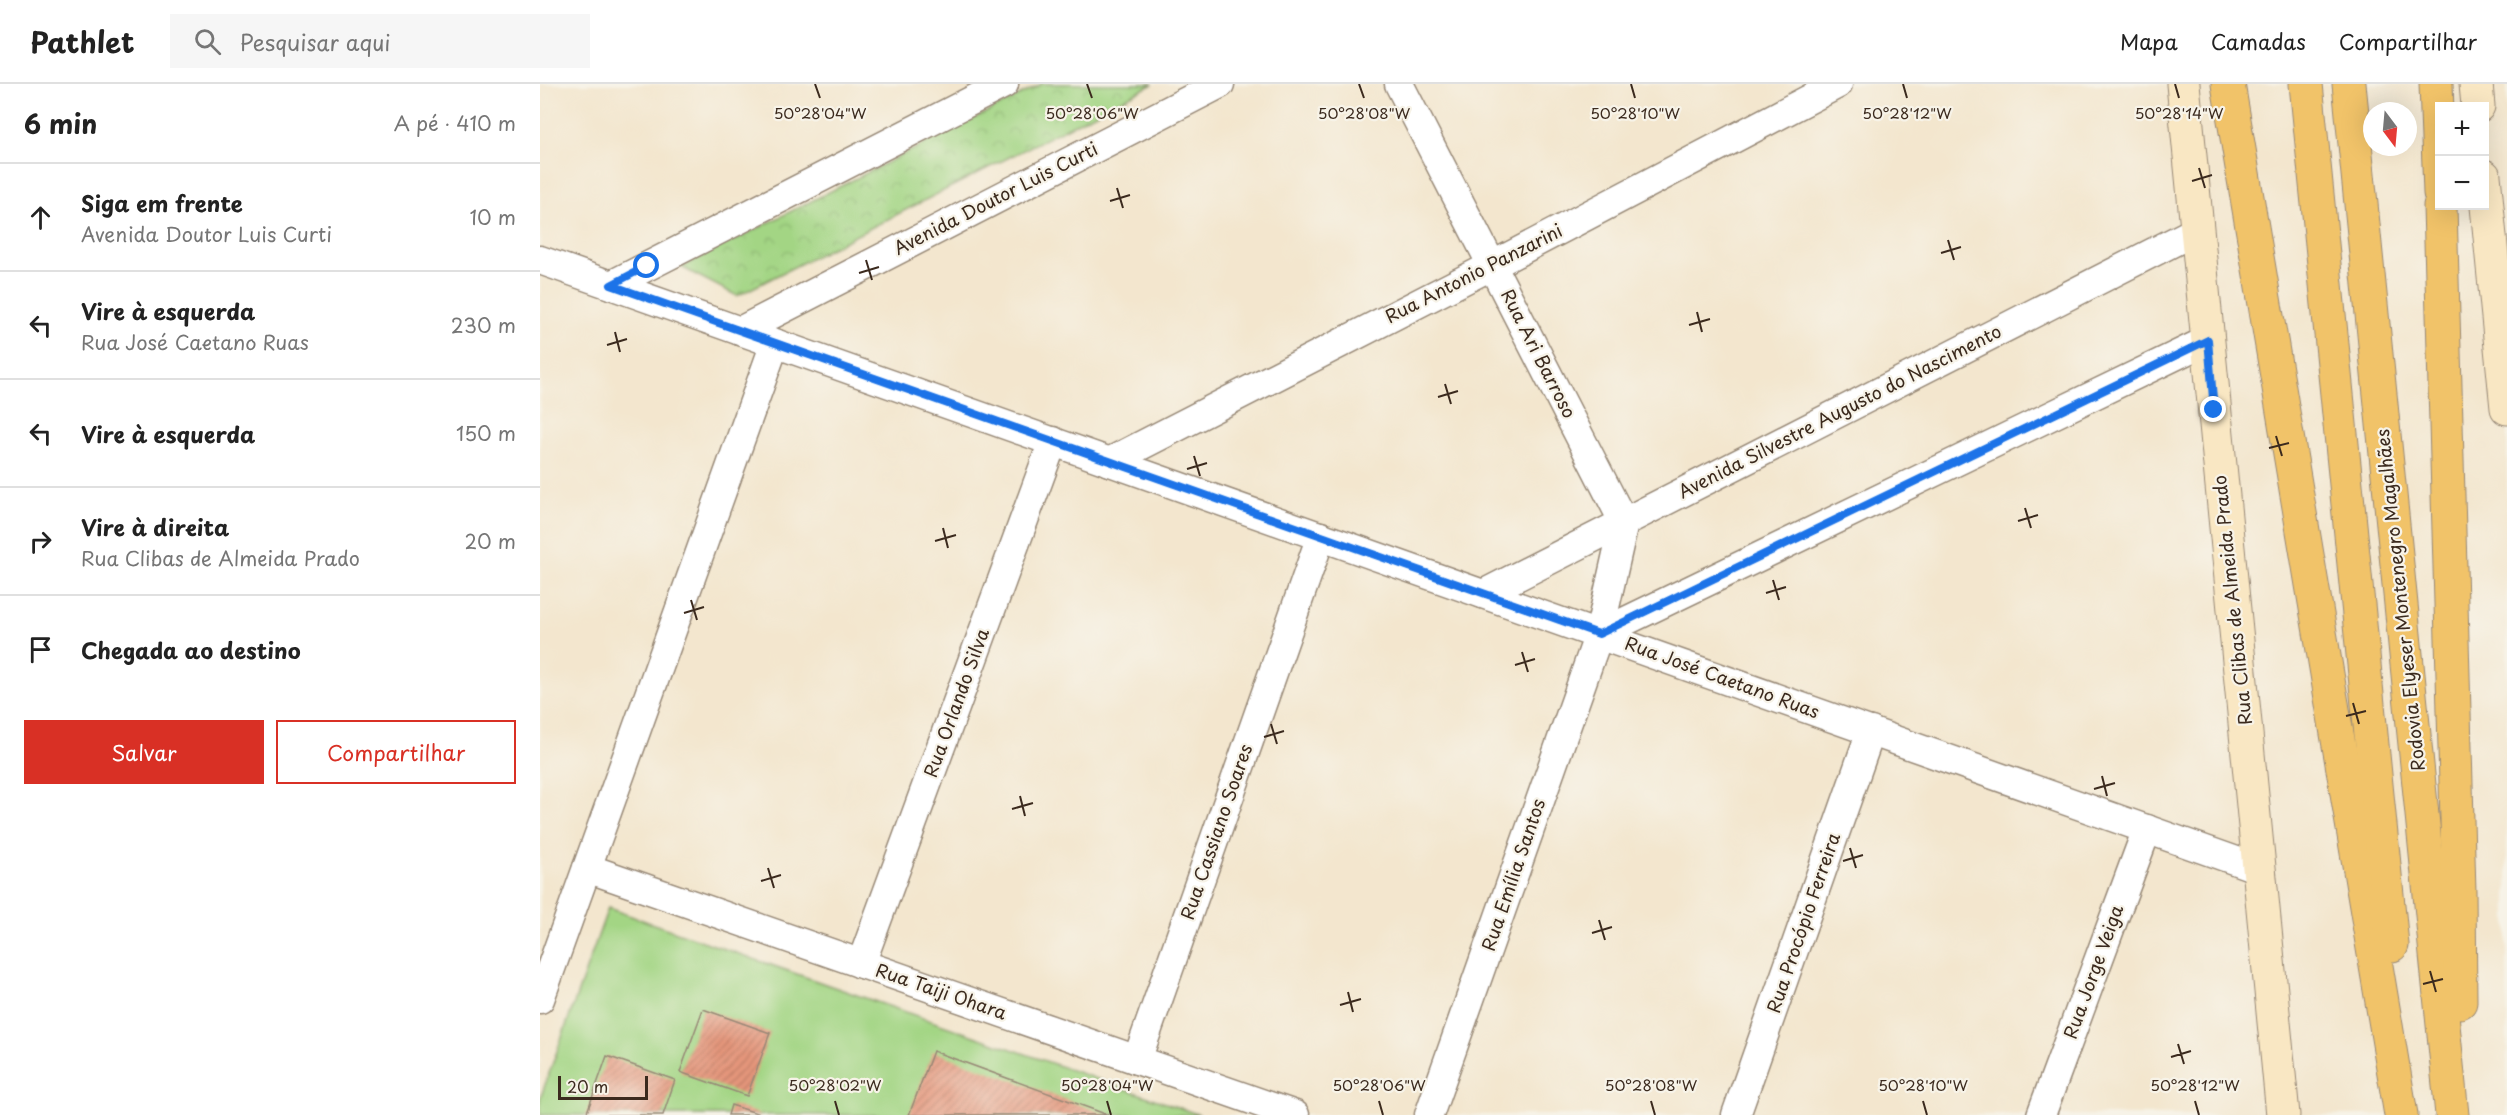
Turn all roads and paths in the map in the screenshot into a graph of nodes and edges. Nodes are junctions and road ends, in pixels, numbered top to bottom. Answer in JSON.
{"nodes":[{"id":1,"x":1004,"y":84,"type":"edge"},
{"id":2,"x":1220,"y":84,"type":"edge"},
{"id":3,"x":1399,"y":84,"type":"edge"},
{"id":4,"x":1838,"y":84,"type":"edge"},
{"id":5,"x":2183,"y":84,"type":"edge"},
{"id":6,"x":2228,"y":84,"type":"edge"},
{"id":7,"x":2306,"y":84,"type":"edge"},
{"id":8,"x":2349,"y":84,"type":"edge"},
{"id":9,"x":2436,"y":84,"type":"edge"},
{"id":10,"x":2476,"y":84,"type":"edge"},
{"id":11,"x":2478,"y":102,"type":"edge"},
{"id":12,"x":2438,"y":156,"type":"edge"},
{"id":13,"x":2489,"y":196,"type":"edge"},
{"id":14,"x":2440,"y":210,"type":"edge"},
{"id":15,"x":2197,"y":230,"type":"junction"},
{"id":16,"x":2499,"y":235,"type":"edge"},
{"id":17,"x":540,"y":260,"type":"edge"},
{"id":18,"x":1492,"y":265,"type":"junction"},
{"id":19,"x":611,"y":285,"type":"junction"},
{"id":20,"x":740,"y":331,"type":"junction"},
{"id":21,"x":2208,"y":340,"type":"junction"},
{"id":22,"x":775,"y":343,"type":"junction"},
{"id":23,"x":2507,"y":408,"type":"edge"},
{"id":24,"x":1053,"y":441,"type":"junction"},
{"id":25,"x":1109,"y":462,"type":"junction"},
{"id":26,"x":1624,"y":523,"type":"junction"},
{"id":27,"x":1321,"y":536,"type":"junction"},
{"id":28,"x":1483,"y":594,"type":"junction"},
{"id":29,"x":1599,"y":634,"type":"junction"},
{"id":30,"x":1871,"y":731,"type":"junction"},
{"id":31,"x":2147,"y":829,"type":"junction"},
{"id":32,"x":587,"y":868,"type":"junction"},
{"id":33,"x":2259,"y":869,"type":"junction"},
{"id":34,"x":861,"y":964,"type":"junction"},
{"id":35,"x":540,"y":999,"type":"edge"},
{"id":36,"x":1137,"y":1060,"type":"junction"},
{"id":37,"x":1295,"y":1115,"type":"edge"},
{"id":38,"x":1429,"y":1115,"type":"edge"},
{"id":39,"x":1736,"y":1115,"type":"edge"},
{"id":40,"x":2041,"y":1115,"type":"edge"},
{"id":41,"x":2283,"y":1115,"type":"edge"},
{"id":42,"x":2402,"y":1115,"type":"edge"},
{"id":43,"x":2409,"y":1115,"type":"edge"},
{"id":44,"x":2452,"y":1115,"type":"edge"},
{"id":45,"x":2460,"y":1115,"type":"edge"}],
"edges":[{"from":1,"to":19,"type":"street"},
{"from":2,"to":20,"type":"street","name":"Avenida Doutor Luis Curti"},
{"from":3,"to":18,"type":"street","name":"Rua Ari Barroso"},
{"from":4,"to":18,"type":"street","name":"Rua Antonio Panzarini"},
{"from":5,"to":15,"type":"street","name":"Rua Clibas de Almeida Prado"},
{"from":6,"to":42,"type":"main road"},
{"from":7,"to":43,"type":"main road"},
{"from":8,"to":44,"type":"main road","name":"Rodovia Elyeser Montenegro Magalhães"},
{"from":9,"to":12,"type":"main road"},
{"from":10,"to":11,"type":"street"},
{"from":13,"to":16,"type":"street"},
{"from":14,"to":45,"type":"main road"},
{"from":15,"to":21,"type":"street","name":"Rua Clibas de Almeida Prado"},
{"from":15,"to":26,"type":"street","name":"Avenida Silvestre Augusto do Nascimento"},
{"from":16,"to":23,"type":"street"},
{"from":17,"to":19,"type":"street","name":"Rua José Caetano Ruas"},
{"from":18,"to":25,"type":"street","name":"Rua Antonio Panzarini"},
{"from":18,"to":26,"type":"street","name":"Rua Ari Barroso"},
{"from":19,"to":20,"type":"street","name":"Rua José Caetano Ruas"},
{"from":20,"to":22,"type":"street","name":"Rua José Caetano Ruas"},
{"from":21,"to":29,"type":"street"},
{"from":21,"to":33,"type":"street","name":"Rua Clibas de Almeida Prado"},
{"from":22,"to":24,"type":"street","name":"Rua José Caetano Ruas"},
{"from":22,"to":32,"type":"street"},
{"from":24,"to":25,"type":"street","name":"Rua José Caetano Ruas"},
{"from":24,"to":34,"type":"street","name":"Rua Orlando Silva"},
{"from":25,"to":27,"type":"street","name":"Rua José Caetano Ruas"},
{"from":26,"to":28,"type":"street","name":"Avenida Silvestre Augusto do Nascimento"},
{"from":26,"to":29,"type":"street"},
{"from":27,"to":28,"type":"street","name":"Rua José Caetano Ruas"},
{"from":27,"to":36,"type":"street","name":"Rua Cassiano Soares"},
{"from":28,"to":29,"type":"street","name":"Rua José Caetano Ruas"},
{"from":29,"to":30,"type":"street","name":"Rua José Caetano Ruas"},
{"from":29,"to":38,"type":"street","name":"Rua Emília Santos"},
{"from":30,"to":31,"type":"street","name":"Rua José Caetano Ruas"},
{"from":30,"to":39,"type":"street","name":"Rua Procópio Ferreira"},
{"from":31,"to":33,"type":"street","name":"Rua José Caetano Ruas"},
{"from":31,"to":40,"type":"street","name":"Rua Jorge Veiga"},
{"from":32,"to":34,"type":"street","name":"Rua Taiji Ohara"},
{"from":32,"to":35,"type":"street"},
{"from":33,"to":41,"type":"street","name":"Rua Clibas de Almeida Prado"},
{"from":34,"to":36,"type":"street","name":"Rua Taiji Ohara"},
{"from":36,"to":37,"type":"street","name":"Rua Taiji Ohara"}]}
